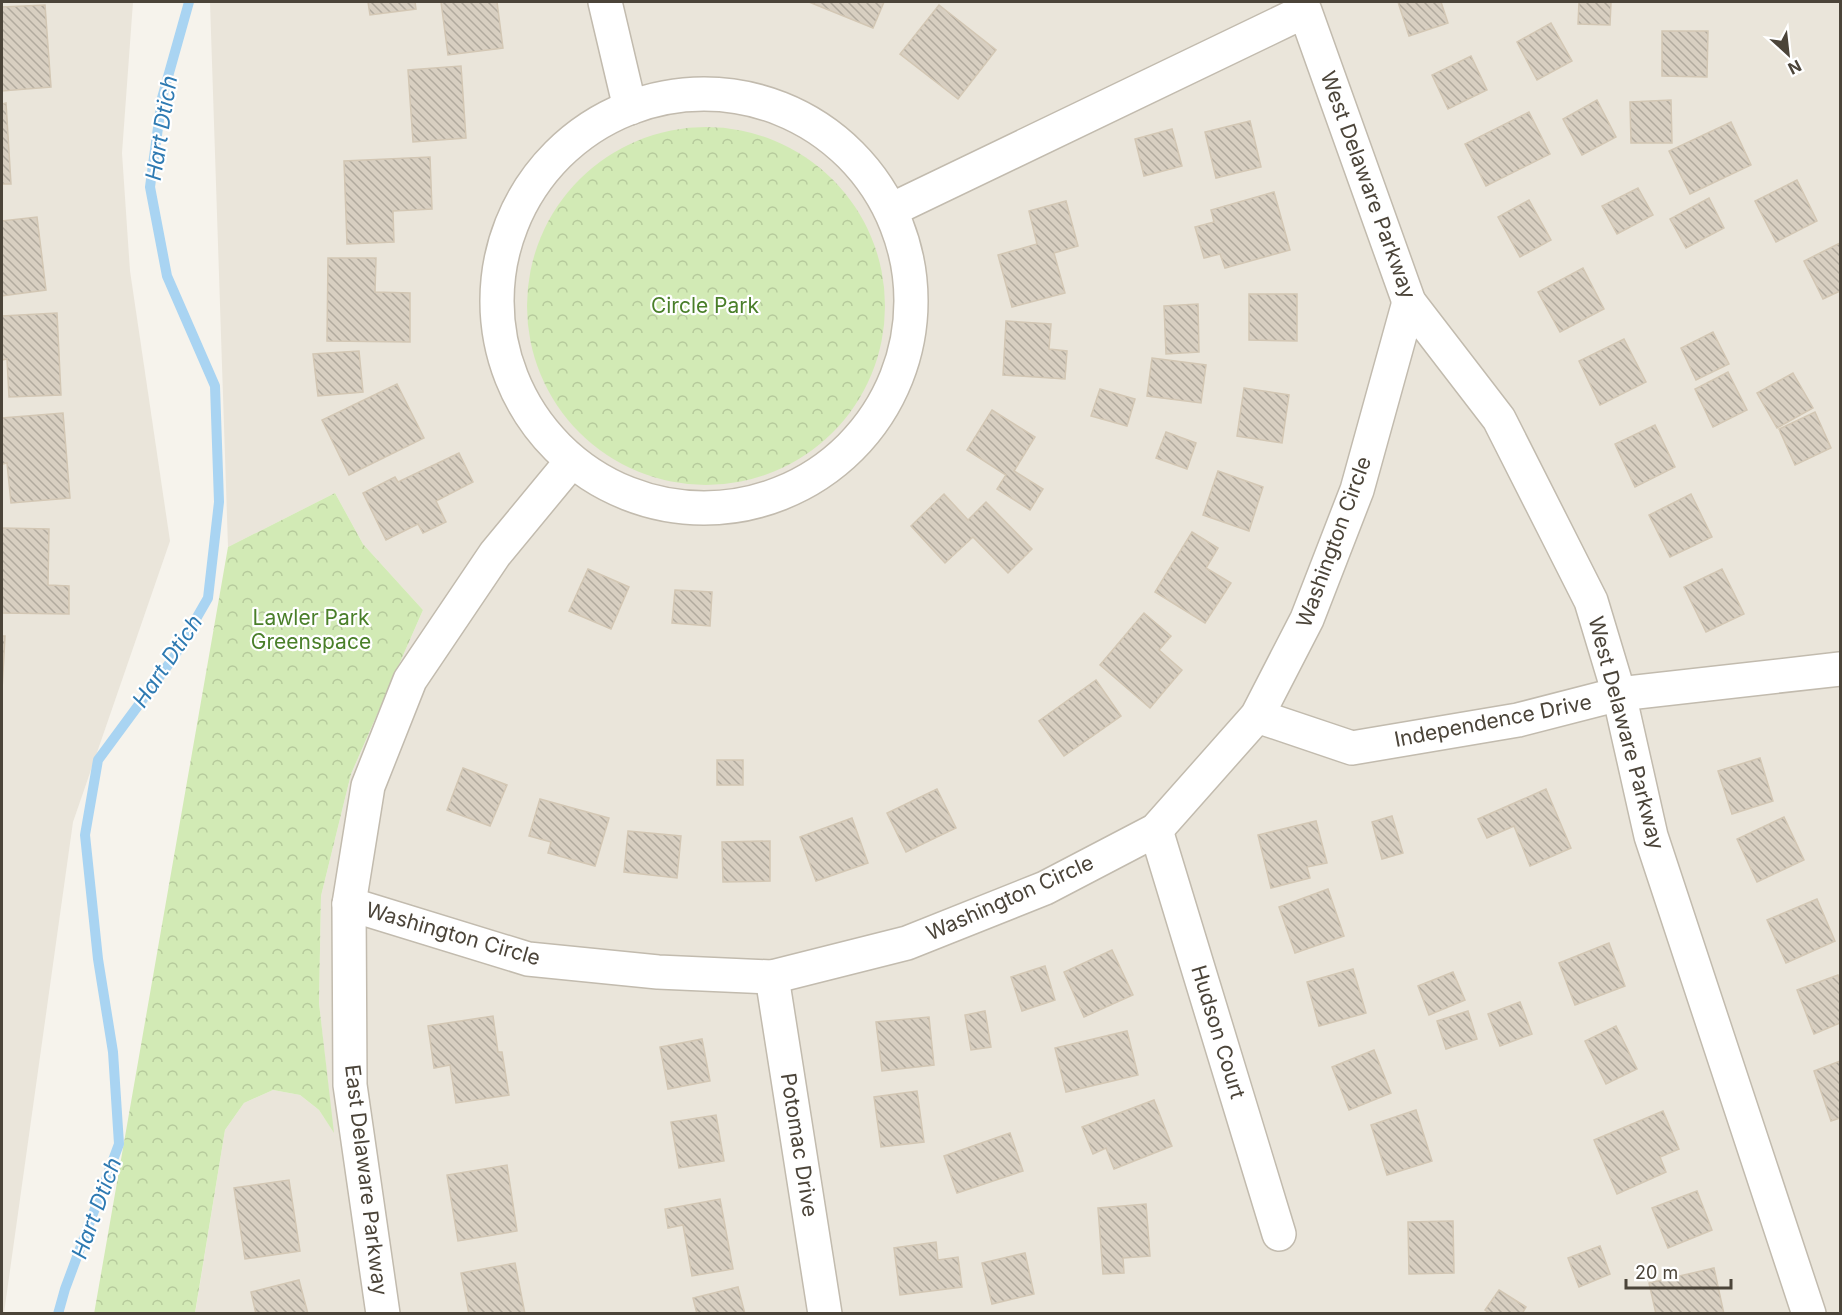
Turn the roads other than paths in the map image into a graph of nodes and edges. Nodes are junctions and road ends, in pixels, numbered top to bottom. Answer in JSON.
{"nodes":[{"id":1,"x":605,"y":2,"type":"edge"},
{"id":2,"x":630,"y":108,"type":"junction"},
{"id":3,"x":891,"y":210,"type":"junction"},
{"id":4,"x":1409,"y":302,"type":"junction"},
{"id":5,"x":571,"y":462,"type":"junction"},
{"id":6,"x":1840,"y":669,"type":"edge"},
{"id":7,"x":1619,"y":694,"type":"junction"},
{"id":8,"x":1257,"y":716,"type":"junction"},
{"id":9,"x":1156,"y":830,"type":"junction"},
{"id":10,"x":349,"y":904,"type":"junction"},
{"id":11,"x":772,"y":977,"type":"junction"},
{"id":12,"x":1279,"y":1234,"type":"dead end"},
{"id":13,"x":383,"y":1314,"type":"edge"},
{"id":14,"x":825,"y":1314,"type":"edge"},
{"id":15,"x":1809,"y":1314,"type":"edge"}],
"edges":[{"from":1,"to":2,"type":"street"},
{"from":2,"to":3,"type":"street"},
{"from":2,"to":5,"type":"street"},
{"from":3,"to":4,"type":"street","name":"West Delaware Parkway"},
{"from":3,"to":5,"type":"street"},
{"from":4,"to":7,"type":"street","name":"West Delaware Parkway"},
{"from":4,"to":8,"type":"street","name":"Washington Circle"},
{"from":5,"to":10,"type":"street","name":"East Delaware Parkway"},
{"from":6,"to":7,"type":"street","name":"Independence Drive"},
{"from":7,"to":8,"type":"street","name":"Independence Drive"},
{"from":7,"to":15,"type":"street","name":"West Delaware Parkway"},
{"from":8,"to":9,"type":"street","name":"Washington Circle"},
{"from":9,"to":11,"type":"street","name":"Washington Circle"},
{"from":9,"to":12,"type":"street","name":"Hudson Court"},
{"from":10,"to":11,"type":"street","name":"Washington Circle"},
{"from":10,"to":13,"type":"street","name":"East Delaware Parkway"},
{"from":11,"to":14,"type":"street","name":"Potomac Drive"}]}
